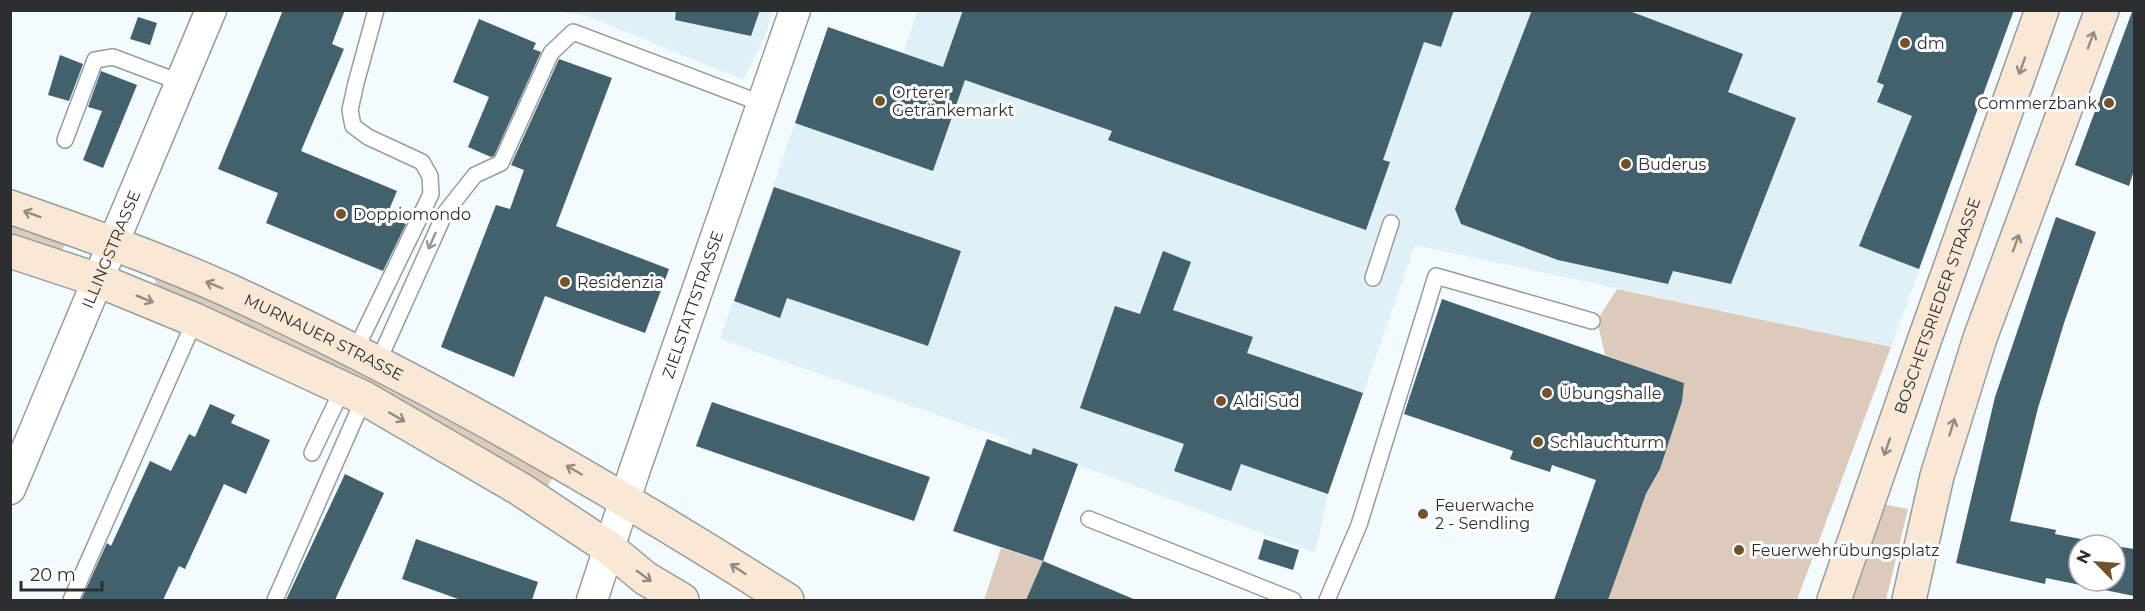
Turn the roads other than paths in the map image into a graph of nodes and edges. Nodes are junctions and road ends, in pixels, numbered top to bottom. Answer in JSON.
{"nodes":[{"id":1,"x":211,"y":10,"type":"edge"},
{"id":2,"x":376,"y":10,"type":"edge"},
{"id":3,"x":795,"y":10,"type":"edge"},
{"id":4,"x":2042,"y":10,"type":"edge"},
{"id":5,"x":2102,"y":10,"type":"edge"},
{"id":6,"x":182,"y":83,"type":"junction"},
{"id":7,"x":763,"y":104,"type":"junction"},
{"id":8,"x":65,"y":140,"type":"dead end"},
{"id":9,"x":10,"y":207,"type":"edge"},
{"id":10,"x":1391,"y":224,"type":"dead end"},
{"id":11,"x":114,"y":244,"type":"junction"},
{"id":12,"x":10,"y":251,"type":"edge"},
{"id":13,"x":1372,"y":278,"type":"dead end"},
{"id":14,"x":98,"y":280,"type":"junction"},
{"id":15,"x":195,"y":320,"type":"junction"},
{"id":16,"x":1592,"y":321,"type":"dead end"},
{"id":17,"x":366,"y":357,"type":"junction"},
{"id":18,"x":353,"y":393,"type":"junction"},
{"id":19,"x":312,"y":453,"type":"dead end"},
{"id":20,"x":10,"y":489,"type":"edge"},
{"id":21,"x":625,"y":499,"type":"junction"},
{"id":22,"x":1089,"y":519,"type":"dead end"},
{"id":23,"x":600,"y":575,"type":"edge"},
{"id":24,"x":71,"y":600,"type":"edge"},
{"id":25,"x":275,"y":600,"type":"edge"},
{"id":26,"x":682,"y":600,"type":"edge"},
{"id":27,"x":787,"y":600,"type":"edge"},
{"id":28,"x":1293,"y":600,"type":"edge"},
{"id":29,"x":1327,"y":600,"type":"edge"},
{"id":30,"x":1834,"y":600,"type":"edge"},
{"id":31,"x":1909,"y":600,"type":"edge"}],
"edges":[{"from":1,"to":6,"type":"street","name":"ILLINGSTRASSE"},
{"from":2,"to":17,"type":"lane"},
{"from":3,"to":7,"type":"street","name":"ZIELSTATTSTRASSE"},
{"from":4,"to":30,"type":"main road","name":"BOSCHETSRIEDER STRASSE","one_way":true},
{"from":31,"to":5,"type":"main road","one_way":true},
{"from":6,"to":8,"type":"lane"},
{"from":6,"to":11,"type":"street","name":"ILLINGSTRASSE"},
{"from":7,"to":17,"type":"lane","one_way":true},
{"from":7,"to":21,"type":"street","name":"ZIELSTATTSTRASSE"},
{"from":11,"to":9,"type":"main road","name":"MURNAUER STRASSE","one_way":true},
{"from":10,"to":13,"type":"lane"},
{"from":11,"to":14,"type":"street","name":"ILLINGSTRASSE"},
{"from":17,"to":11,"type":"main road","name":"MURNAUER STRASSE","one_way":true},
{"from":12,"to":14,"type":"main road"},
{"from":14,"to":15,"type":"main road","one_way":true},
{"from":14,"to":20,"type":"street","name":"ILLINGSTRASSE"},
{"from":15,"to":18,"type":"main road"},
{"from":15,"to":24,"type":"lane"},
{"from":16,"to":29,"type":"lane"},
{"from":21,"to":17,"type":"main road","name":"MURNAUER STRASSE","one_way":true},
{"from":18,"to":19,"type":"lane"},
{"from":18,"to":23,"type":"main road","one_way":true},
{"from":18,"to":25,"type":"lane"},
{"from":21,"to":23,"type":"street","name":"ZIELSTATTSTRASSE"},
{"from":27,"to":21,"type":"main road","name":"MURNAUER STRASSE","one_way":true},
{"from":22,"to":28,"type":"lane"},
{"from":23,"to":26,"type":"main road","one_way":true}]}
